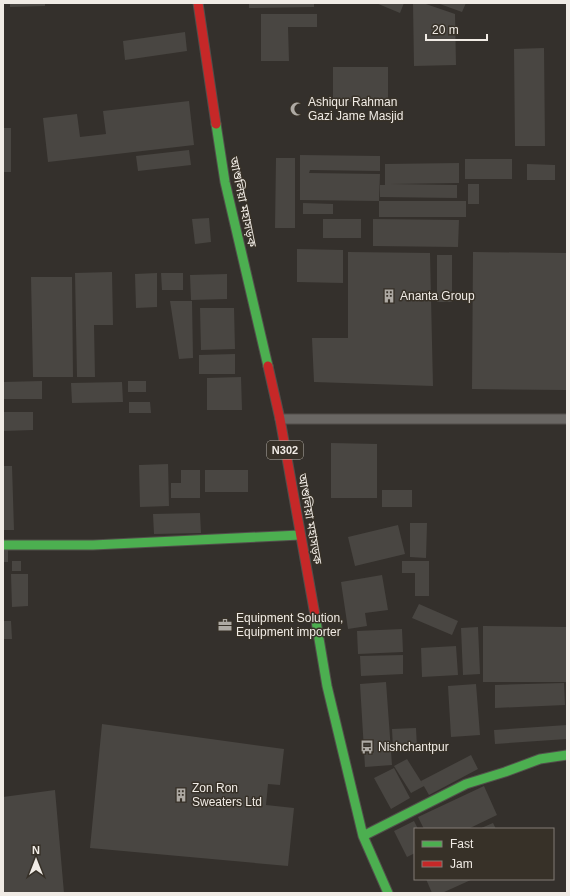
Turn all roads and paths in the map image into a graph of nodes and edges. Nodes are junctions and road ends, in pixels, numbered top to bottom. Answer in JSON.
{"nodes":[{"id":1,"x":198,"y":3,"type":"edge"},
{"id":2,"x":280,"y":419,"type":"junction"},
{"id":3,"x":567,"y":419,"type":"edge"},
{"id":4,"x":300,"y":535,"type":"junction"},
{"id":5,"x":3,"y":545,"type":"edge"},
{"id":6,"x":567,"y":755,"type":"edge"},
{"id":7,"x":364,"y":836,"type":"junction"},
{"id":8,"x":388,"y":893,"type":"edge"}],
"edges":[{"from":1,"to":2,"type":"main road","name":"আশুলিয়া মহাসড়ক","number":"N302"},
{"from":2,"to":3,"type":"lane"},
{"from":2,"to":4,"type":"main road","name":"আশুলিয়া মহাসড়ক","number":"N302"},
{"from":4,"to":5,"type":"main road"},
{"from":4,"to":7,"type":"main road","name":"আশুলিয়া মহাসড়ক","number":"N302"},
{"from":6,"to":7,"type":"main road"},
{"from":7,"to":8,"type":"main road","name":"আশুলিয়া মহাসড়ক","number":"N302"}]}
